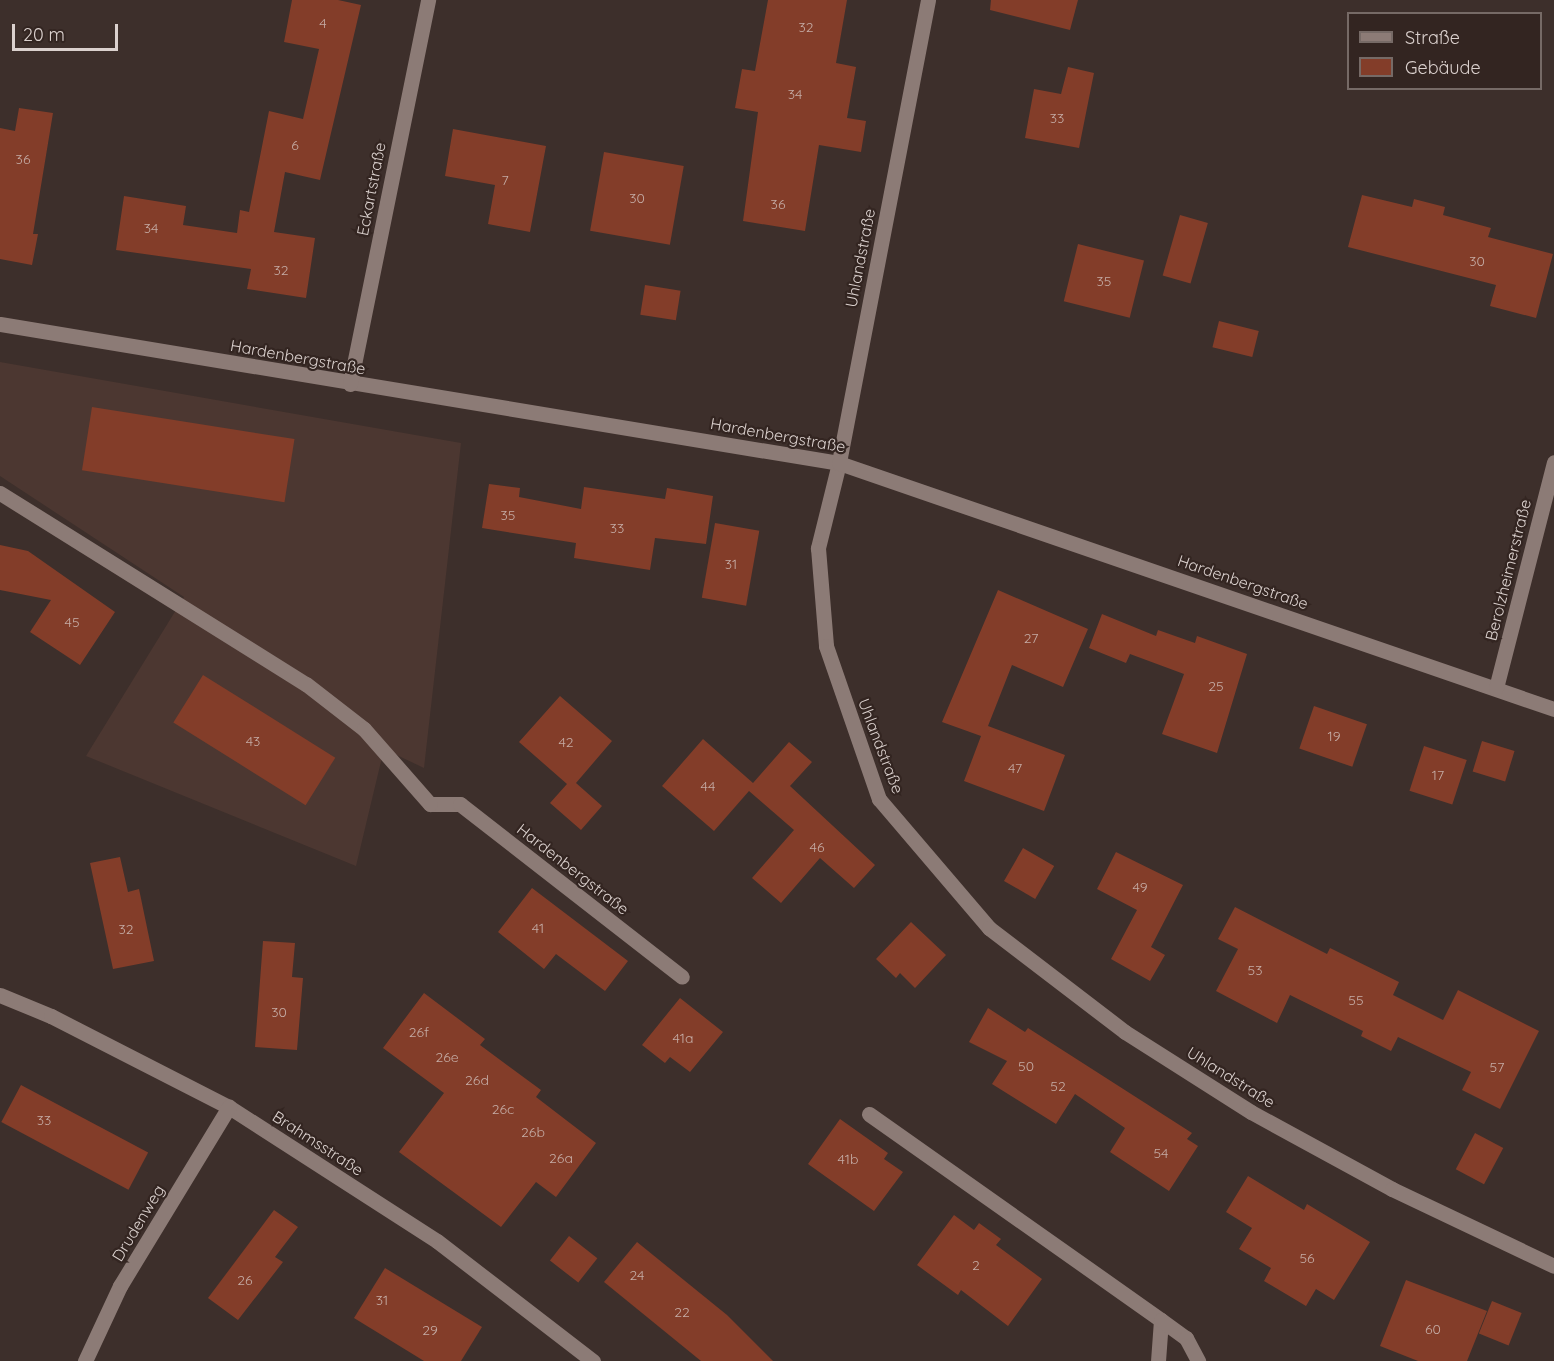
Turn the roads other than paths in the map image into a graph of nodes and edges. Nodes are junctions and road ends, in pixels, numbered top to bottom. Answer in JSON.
{"nodes":[{"id":1,"x":428,"y":0,"type":"edge"},
{"id":2,"x":928,"y":0,"type":"edge"},
{"id":3,"x":0,"y":324,"type":"edge"},
{"id":4,"x":350,"y":384,"type":"junction"},
{"id":5,"x":1554,"y":462,"type":"edge"},
{"id":6,"x":839,"y":463,"type":"junction"},
{"id":7,"x":0,"y":493,"type":"edge"},
{"id":8,"x":1496,"y":688,"type":"junction"},
{"id":9,"x":1554,"y":709,"type":"edge"},
{"id":10,"x":682,"y":977,"type":"dead end"},
{"id":11,"x":0,"y":995,"type":"edge"},
{"id":12,"x":229,"y":1107,"type":"junction"},
{"id":13,"x":869,"y":1114,"type":"dead end"},
{"id":14,"x":1554,"y":1266,"type":"edge"},
{"id":15,"x":1161,"y":1320,"type":"junction"},
{"id":16,"x":85,"y":1361,"type":"edge"},
{"id":17,"x":593,"y":1361,"type":"edge"},
{"id":18,"x":1158,"y":1361,"type":"edge"},
{"id":19,"x":1198,"y":1361,"type":"edge"}],
"edges":[{"from":1,"to":4,"type":"street","name":"Eckartstraße"},
{"from":2,"to":6,"type":"street","name":"Uhlandstraße"},
{"from":3,"to":4,"type":"street","name":"Hardenbergstraße"},
{"from":4,"to":6,"type":"street","name":"Hardenbergstraße"},
{"from":5,"to":8,"type":"street","name":"Berolzheimerstraße"},
{"from":6,"to":8,"type":"street","name":"Hardenbergstraße"},
{"from":6,"to":14,"type":"street","name":"Uhlandstraße"},
{"from":7,"to":10,"type":"street","name":"Hardenbergstraße"},
{"from":8,"to":9,"type":"street","name":"Hardenbergstraße"},
{"from":11,"to":12,"type":"street","name":"Brahmsstraße"},
{"from":12,"to":16,"type":"street","name":"Drudenweg"},
{"from":12,"to":17,"type":"street","name":"Brahmsstraße"},
{"from":13,"to":15,"type":"street"},
{"from":15,"to":18,"type":"street"},
{"from":15,"to":19,"type":"street"}]}
